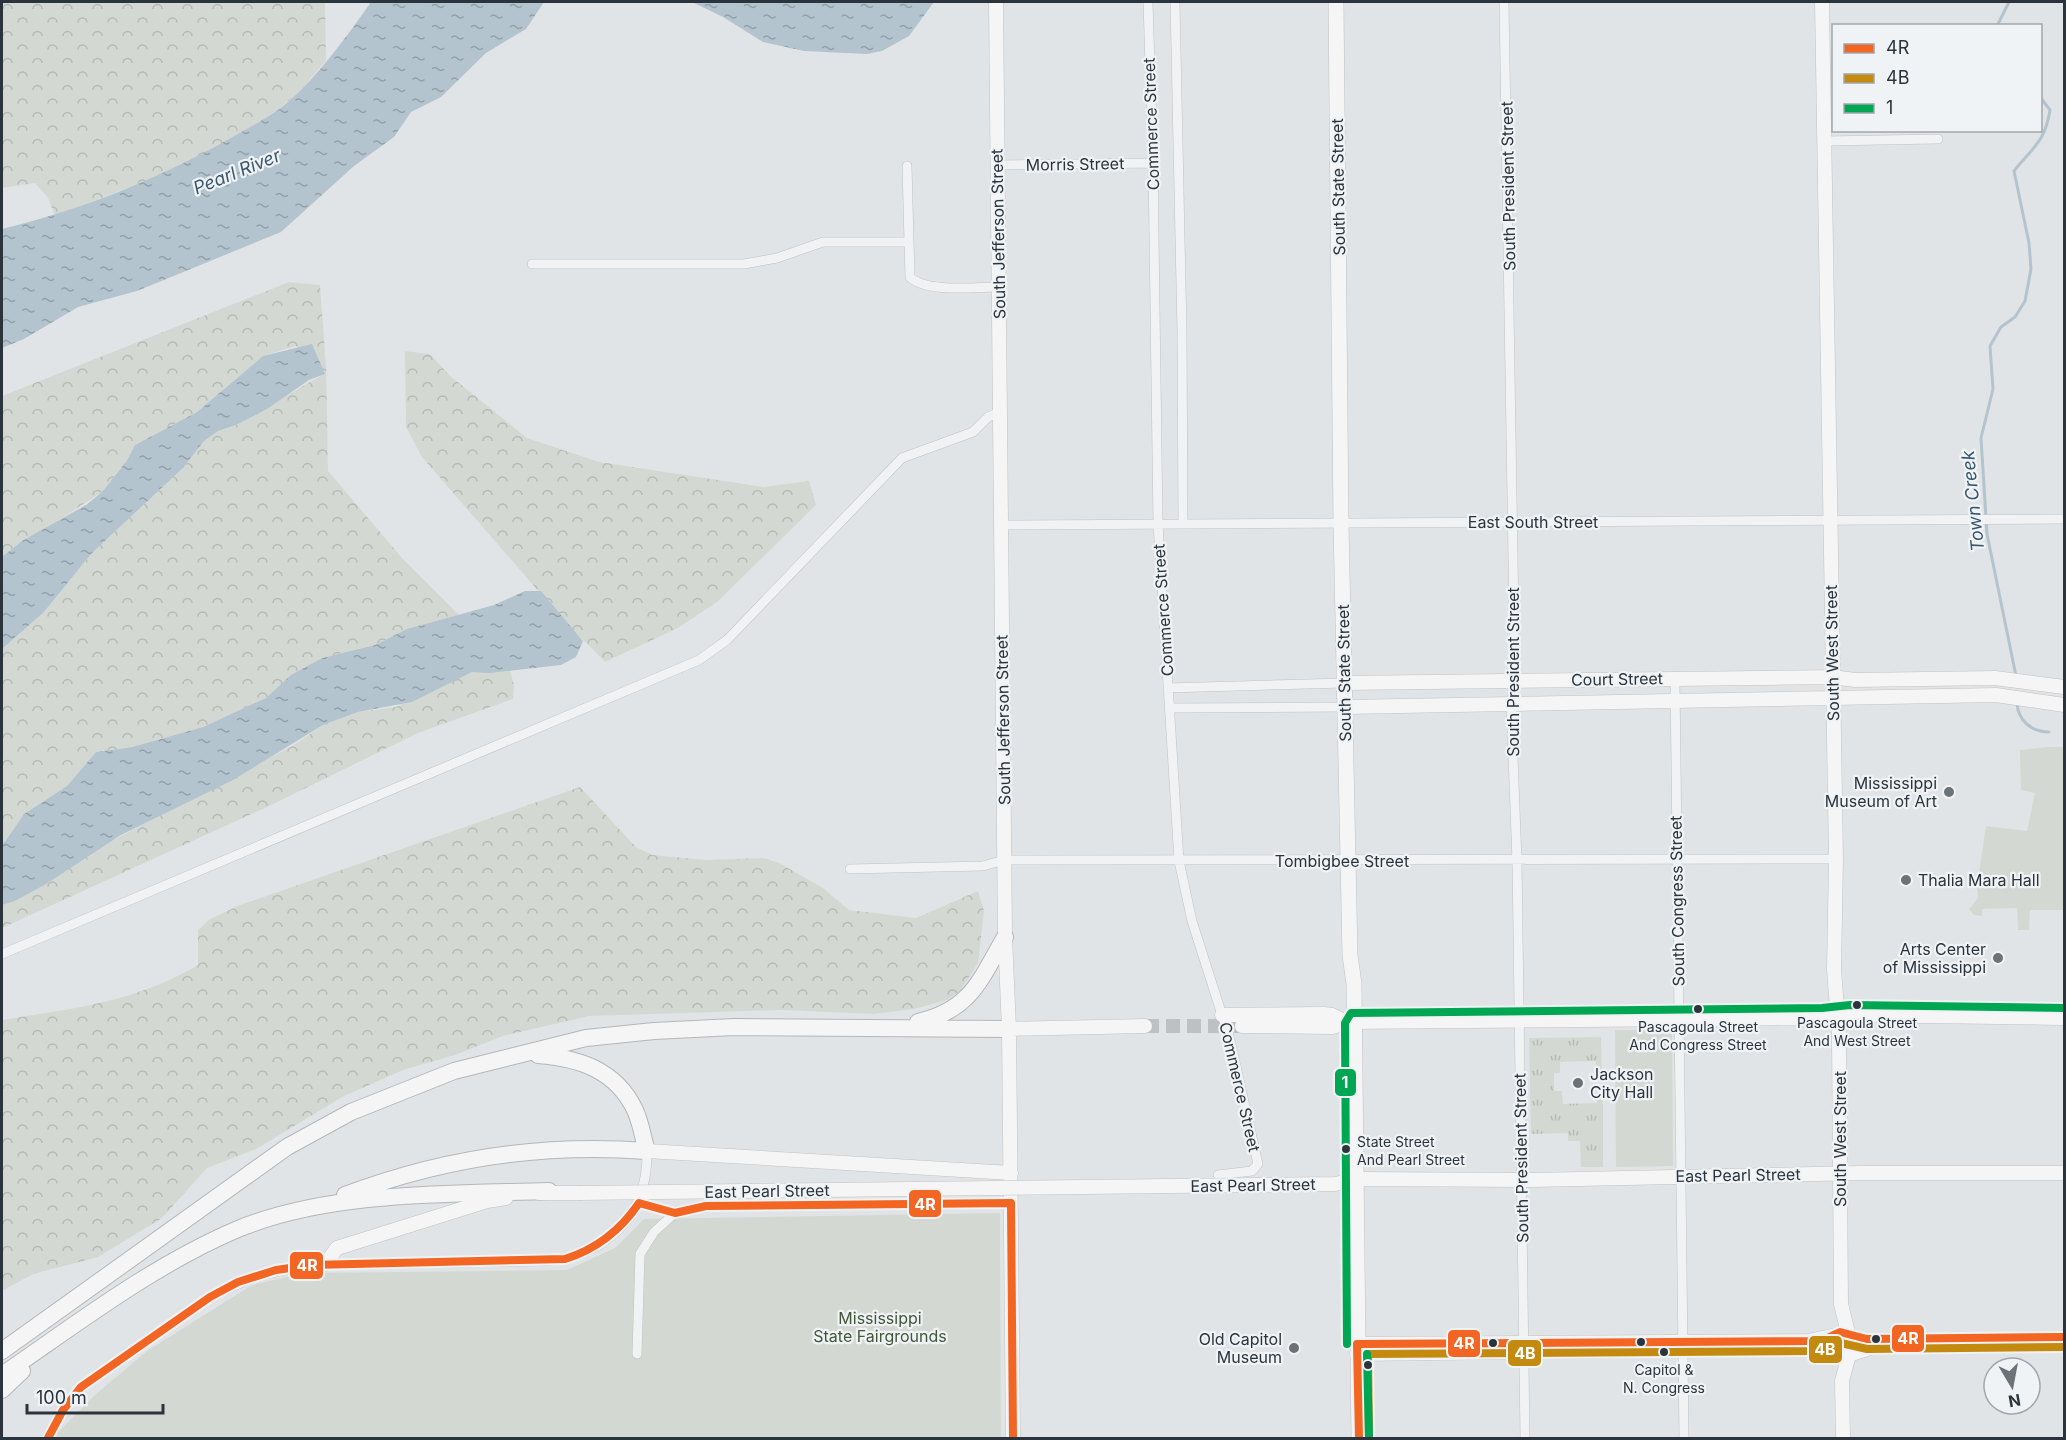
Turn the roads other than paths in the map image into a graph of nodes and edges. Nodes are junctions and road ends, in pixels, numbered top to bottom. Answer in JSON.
{"nodes":[{"id":1,"x":1148,"y":2,"type":"edge"},
{"id":2,"x":1174,"y":2,"type":"edge"},
{"id":3,"x":1336,"y":2,"type":"edge"},
{"id":4,"x":1504,"y":2,"type":"edge"},
{"id":5,"x":1822,"y":2,"type":"edge"},
{"id":6,"x":999,"y":5,"type":"edge"},
{"id":7,"x":1828,"y":60,"type":"edge"},
{"id":8,"x":1938,"y":139,"type":"dead end"},
{"id":9,"x":1825,"y":141,"type":"junction"},
{"id":10,"x":1153,"y":163,"type":"junction"},
{"id":11,"x":997,"y":165,"type":"junction"},
{"id":12,"x":907,"y":166,"type":"dead end"},
{"id":13,"x":909,"y":242,"type":"junction"},
{"id":14,"x":532,"y":264,"type":"dead end"},
{"id":15,"x":999,"y":287,"type":"junction"},
{"id":16,"x":1000,"y":412,"type":"junction"},
{"id":17,"x":2064,"y":519,"type":"edge"},
{"id":18,"x":1829,"y":520,"type":"junction"},
{"id":19,"x":1341,"y":523,"type":"junction"},
{"id":20,"x":1513,"y":523,"type":"junction"},
{"id":21,"x":1158,"y":524,"type":"junction"},
{"id":22,"x":1183,"y":524,"type":"junction"},
{"id":23,"x":1001,"y":525,"type":"junction"},
{"id":24,"x":1832,"y":677,"type":"junction"},
{"id":25,"x":1675,"y":679,"type":"junction"},
{"id":26,"x":1515,"y":681,"type":"junction"},
{"id":27,"x":1344,"y":683,"type":"junction"},
{"id":28,"x":2061,"y":687,"type":"edge"},
{"id":29,"x":1168,"y":688,"type":"junction"},
{"id":30,"x":1833,"y":698,"type":"junction"},
{"id":31,"x":1674,"y":703,"type":"junction"},
{"id":32,"x":1511,"y":704,"type":"junction"},
{"id":33,"x":2060,"y":704,"type":"edge"},
{"id":34,"x":1345,"y":707,"type":"junction"},
{"id":35,"x":1169,"y":708,"type":"junction"},
{"id":36,"x":1836,"y":859,"type":"junction"},
{"id":37,"x":1004,"y":860,"type":"junction"},
{"id":38,"x":1677,"y":860,"type":"junction"},
{"id":39,"x":1179,"y":861,"type":"junction"},
{"id":40,"x":1348,"y":861,"type":"junction"},
{"id":41,"x":1517,"y":861,"type":"junction"},
{"id":42,"x":850,"y":869,"type":"dead end"},
{"id":43,"x":1005,"y":937,"type":"junction"},
{"id":44,"x":2,"y":954,"type":"edge"},
{"id":45,"x":1222,"y":1015,"type":"junction"},
{"id":46,"x":1838,"y":1016,"type":"junction"},
{"id":47,"x":1679,"y":1018,"type":"junction"},
{"id":48,"x":2064,"y":1018,"type":"edge"},
{"id":49,"x":1519,"y":1021,"type":"junction"},
{"id":50,"x":1350,"y":1022,"type":"junction"},
{"id":51,"x":1145,"y":1026,"type":"tunnel mouth"},
{"id":52,"x":1242,"y":1026,"type":"tunnel mouth"},
{"id":53,"x":888,"y":1028,"type":"junction"},
{"id":54,"x":1009,"y":1029,"type":"junction"},
{"id":55,"x":523,"y":1054,"type":"junction"},
{"id":56,"x":647,"y":1151,"type":"junction"},
{"id":57,"x":1011,"y":1173,"type":"junction"},
{"id":58,"x":1840,"y":1173,"type":"junction"},
{"id":59,"x":2064,"y":1173,"type":"edge"},
{"id":60,"x":1218,"y":1175,"type":"dead end"},
{"id":61,"x":1679,"y":1176,"type":"junction"},
{"id":62,"x":1357,"y":1179,"type":"junction"},
{"id":63,"x":1521,"y":1180,"type":"junction"},
{"id":64,"x":549,"y":1191,"type":"junction"},
{"id":65,"x":639,"y":1203,"type":"junction"},
{"id":66,"x":1011,"y":1203,"type":"junction"},
{"id":67,"x":305,"y":1210,"type":"junction"},
{"id":68,"x":675,"y":1213,"type":"junction"},
{"id":69,"x":325,"y":1264,"type":"junction"},
{"id":70,"x":39,"y":1325,"type":"junction"},
{"id":71,"x":62,"y":1334,"type":"junction"},
{"id":72,"x":1842,"y":1335,"type":"junction"},
{"id":73,"x":2064,"y":1337,"type":"edge"},
{"id":74,"x":2,"y":1340,"type":"edge"},
{"id":75,"x":2064,"y":1344,"type":"edge"},
{"id":76,"x":1682,"y":1345,"type":"junction"},
{"id":77,"x":1523,"y":1348,"type":"junction"},
{"id":78,"x":1357,"y":1349,"type":"junction"},
{"id":79,"x":2,"y":1351,"type":"edge"},
{"id":80,"x":1842,"y":1353,"type":"junction"},
{"id":81,"x":637,"y":1354,"type":"dead end"},
{"id":82,"x":2,"y":1375,"type":"edge"},
{"id":83,"x":2,"y":1390,"type":"edge"},
{"id":84,"x":48,"y":1438,"type":"edge"},
{"id":85,"x":1013,"y":1438,"type":"edge"},
{"id":86,"x":1359,"y":1438,"type":"edge"},
{"id":87,"x":1525,"y":1438,"type":"edge"},
{"id":88,"x":1684,"y":1438,"type":"edge"},
{"id":89,"x":1843,"y":1438,"type":"edge"}],
"edges":[{"from":1,"to":10,"type":"street","name":"Commerce Street"},
{"from":2,"to":22,"type":"street","name":"Commerce Street"},
{"from":3,"to":19,"type":"main road","name":"South State Street"},
{"from":4,"to":20,"type":"street","name":"South President Street"},
{"from":5,"to":7,"type":"street","name":"South West Street"},
{"from":6,"to":11,"type":"street","name":"South Jefferson Street"},
{"from":7,"to":9,"type":"street","name":"South West Street"},
{"from":8,"to":9,"type":"street"},
{"from":9,"to":18,"type":"street","name":"South West Street"},
{"from":10,"to":11,"type":"street","name":"Morris Street"},
{"from":10,"to":21,"type":"street","name":"Commerce Street"},
{"from":11,"to":15,"type":"street","name":"South Jefferson Street"},
{"from":12,"to":13,"type":"street"},
{"from":13,"to":14,"type":"street"},
{"from":13,"to":15,"type":"street"},
{"from":15,"to":16,"type":"street","name":"South Jefferson Street"},
{"from":16,"to":23,"type":"street","name":"South Jefferson Street"},
{"from":16,"to":44,"type":"street"},
{"from":17,"to":18,"type":"street","name":"East South Street"},
{"from":18,"to":20,"type":"street","name":"East South Street"},
{"from":18,"to":24,"type":"street","name":"South West Street"},
{"from":19,"to":20,"type":"street","name":"East South Street"},
{"from":19,"to":22,"type":"street","name":"East South Street"},
{"from":19,"to":27,"type":"main road","name":"South State Street"},
{"from":20,"to":26,"type":"street","name":"South President Street"},
{"from":21,"to":22,"type":"street","name":"East South Street"},
{"from":21,"to":23,"type":"street","name":"East South Street"},
{"from":21,"to":29,"type":"street","name":"Commerce Street"},
{"from":23,"to":37,"type":"street","name":"South Jefferson Street"},
{"from":24,"to":25,"type":"street","name":"Court Street"},
{"from":24,"to":28,"type":"street","name":"Court Street"},
{"from":24,"to":30,"type":"street","name":"South West Street"},
{"from":25,"to":26,"type":"street","name":"Court Street"},
{"from":25,"to":31,"type":"street","name":"South Congress Street"},
{"from":26,"to":27,"type":"street","name":"Court Street"},
{"from":26,"to":32,"type":"street","name":"South President Street"},
{"from":27,"to":29,"type":"street","name":"Court Street"},
{"from":27,"to":34,"type":"main road","name":"South State Street"},
{"from":29,"to":35,"type":"street","name":"Commerce Street"},
{"from":30,"to":31,"type":"street","name":"Court Street"},
{"from":30,"to":33,"type":"street","name":"Court Street"},
{"from":30,"to":36,"type":"street","name":"South West Street"},
{"from":31,"to":32,"type":"street","name":"Court Street"},
{"from":31,"to":38,"type":"street","name":"South Congress Street"},
{"from":32,"to":34,"type":"street","name":"Court Street"},
{"from":32,"to":41,"type":"street","name":"South President Street"},
{"from":34,"to":35,"type":"street","name":"Court Street"},
{"from":34,"to":40,"type":"main road","name":"South State Street"},
{"from":35,"to":39,"type":"street","name":"Commerce Street"},
{"from":36,"to":38,"type":"street","name":"Tombigbee Street"},
{"from":36,"to":46,"type":"street","name":"South West Street"},
{"from":37,"to":39,"type":"street","name":"Tombigbee Street"},
{"from":37,"to":42,"type":"street","name":"Tombigbee Street"},
{"from":37,"to":43,"type":"street","name":"South Jefferson Street"},
{"from":38,"to":41,"type":"street","name":"Tombigbee Street"},
{"from":38,"to":47,"type":"street","name":"South Congress Street"},
{"from":39,"to":40,"type":"street","name":"Tombigbee Street"},
{"from":39,"to":45,"type":"street","name":"Commerce Street"},
{"from":40,"to":41,"type":"street","name":"Tombigbee Street"},
{"from":40,"to":50,"type":"main road","name":"South State Street"},
{"from":41,"to":49,"type":"street","name":"South President Street"},
{"from":43,"to":53,"type":"highway"},
{"from":43,"to":54,"type":"street","name":"South Jefferson Street"},
{"from":45,"to":50,"type":"street"},
{"from":45,"to":60,"type":"street","name":"Commerce Street"},
{"from":46,"to":47,"type":"street"},
{"from":46,"to":48,"type":"street"},
{"from":46,"to":58,"type":"street","name":"South West Street"},
{"from":47,"to":49,"type":"street"},
{"from":47,"to":61,"type":"street","name":"South Congress Street"},
{"from":49,"to":50,"type":"street"},
{"from":49,"to":63,"type":"street","name":"South President Street"},
{"from":50,"to":52,"type":"street"},
{"from":50,"to":62,"type":"main road","name":"South State Street"},
{"from":51,"to":54,"type":"street"},
{"from":53,"to":54,"type":"highway"},
{"from":53,"to":55,"type":"highway"},
{"from":54,"to":57,"type":"street","name":"South Jefferson Street"},
{"from":55,"to":56,"type":"highway"},
{"from":55,"to":70,"type":"highway"},
{"from":56,"to":57,"type":"street"},
{"from":56,"to":65,"type":"street"},
{"from":56,"to":67,"type":"highway"},
{"from":57,"to":66,"type":"street","name":"South Jefferson Street"},
{"from":58,"to":59,"type":"street","name":"East Pearl Street"},
{"from":58,"to":61,"type":"street","name":"East Pearl Street"},
{"from":58,"to":72,"type":"street","name":"South West Street"},
{"from":61,"to":63,"type":"street","name":"East Pearl Street"},
{"from":61,"to":76,"type":"street","name":"South Congress Street"},
{"from":62,"to":63,"type":"street","name":"East Pearl Street"},
{"from":62,"to":64,"type":"street","name":"East Pearl Street","bridge":true},
{"from":62,"to":78,"type":"main road","name":"South State Street"},
{"from":63,"to":77,"type":"street","name":"South President Street"},
{"from":64,"to":67,"type":"highway"},
{"from":64,"to":69,"type":"street","name":"East Pearl Street"},
{"from":65,"to":68,"type":"street"},
{"from":65,"to":69,"type":"street"},
{"from":66,"to":68,"type":"street"},
{"from":66,"to":85,"type":"street","name":"South Jefferson Street"},
{"from":67,"to":71,"type":"highway"},
{"from":68,"to":81,"type":"street"},
{"from":69,"to":84,"type":"street"},
{"from":70,"to":74,"type":"highway"},
{"from":70,"to":79,"type":"highway"},
{"from":71,"to":82,"type":"highway"},
{"from":71,"to":83,"type":"highway"},
{"from":72,"to":73,"type":"street"},
{"from":72,"to":76,"type":"street"},
{"from":72,"to":80,"type":"street"},
{"from":72,"to":80,"type":"street"},
{"from":75,"to":80,"type":"street"},
{"from":76,"to":77,"type":"street"},
{"from":76,"to":80,"type":"street"},
{"from":76,"to":88,"type":"street","name":"South Congress Street"},
{"from":77,"to":78,"type":"street"},
{"from":77,"to":87,"type":"street","name":"South President Street"},
{"from":78,"to":86,"type":"main road","name":"South State Street"},
{"from":80,"to":89,"type":"street"}]}
